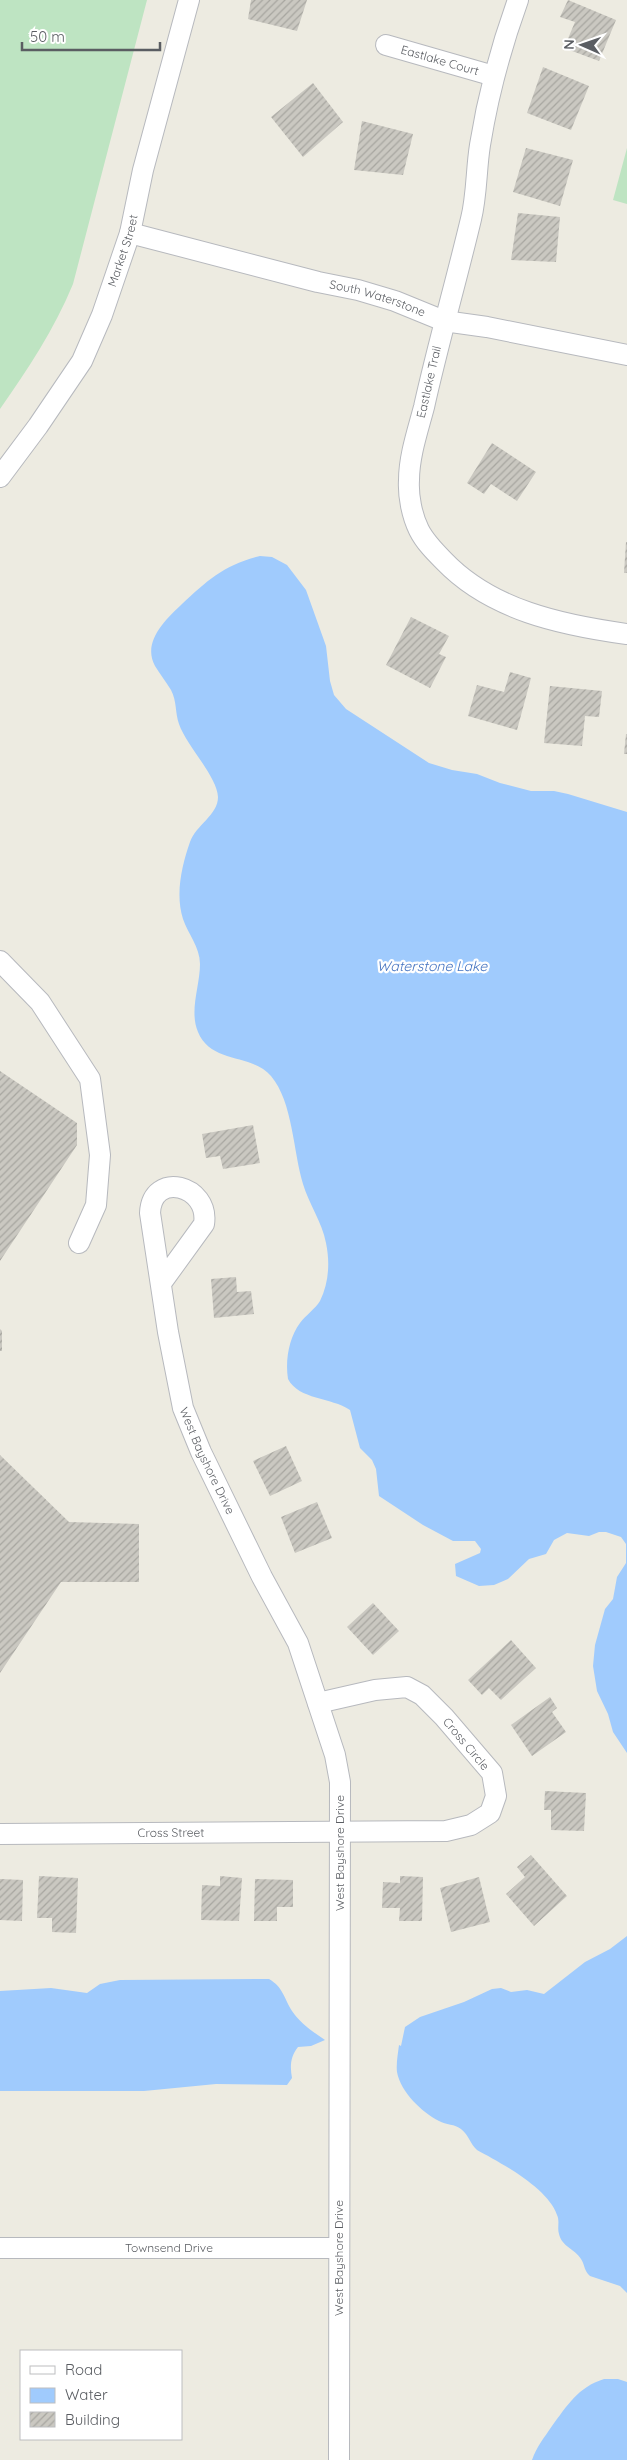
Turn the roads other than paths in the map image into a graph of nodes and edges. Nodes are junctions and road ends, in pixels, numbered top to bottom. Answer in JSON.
{"nodes":[{"id":1,"x":189,"y":0,"type":"edge"},
{"id":2,"x":518,"y":0,"type":"edge"},
{"id":3,"x":386,"y":45,"type":"dead end"},
{"id":4,"x":494,"y":76,"type":"junction"},
{"id":5,"x":130,"y":233,"type":"junction"},
{"id":6,"x":444,"y":321,"type":"junction"},
{"id":7,"x":627,"y":355,"type":"edge"},
{"id":8,"x":3,"y":466,"type":"edge"},
{"id":9,"x":627,"y":634,"type":"edge"},
{"id":10,"x":0,"y":961,"type":"edge"},
{"id":11,"x":79,"y":1243,"type":"dead end"},
{"id":12,"x":162,"y":1282,"type":"dead end"},
{"id":13,"x":318,"y":1703,"type":"junction"},
{"id":14,"x":341,"y":1833,"type":"junction"},
{"id":15,"x":0,"y":1834,"type":"edge"},
{"id":16,"x":0,"y":2248,"type":"edge"},
{"id":17,"x":338,"y":2248,"type":"junction"},
{"id":18,"x":339,"y":2460,"type":"edge"}],
"edges":[{"from":1,"to":5,"type":"street","name":"Market Street"},
{"from":2,"to":4,"type":"street","name":"Eastlake Trail"},
{"from":3,"to":4,"type":"street","name":"Eastlake Court"},
{"from":4,"to":6,"type":"street","name":"Eastlake Trail"},
{"from":5,"to":6,"type":"street","name":"South Waterstone"},
{"from":5,"to":8,"type":"street","name":"Market Street"},
{"from":6,"to":7,"type":"street","name":"South Waterstone"},
{"from":6,"to":9,"type":"street","name":"Eastlake Trail"},
{"from":10,"to":11,"type":"street"},
{"from":12,"to":13,"type":"street","name":"West Bayshore Drive"},
{"from":13,"to":14,"type":"street","name":"West Bayshore Drive"},
{"from":13,"to":14,"type":"street","name":"Cross Circle"},
{"from":14,"to":15,"type":"street","name":"Cross Street"},
{"from":14,"to":17,"type":"street","name":"West Bayshore Drive"},
{"from":16,"to":17,"type":"street","name":"Townsend Drive"},
{"from":17,"to":18,"type":"street","name":"West Bayshore Drive"}]}
